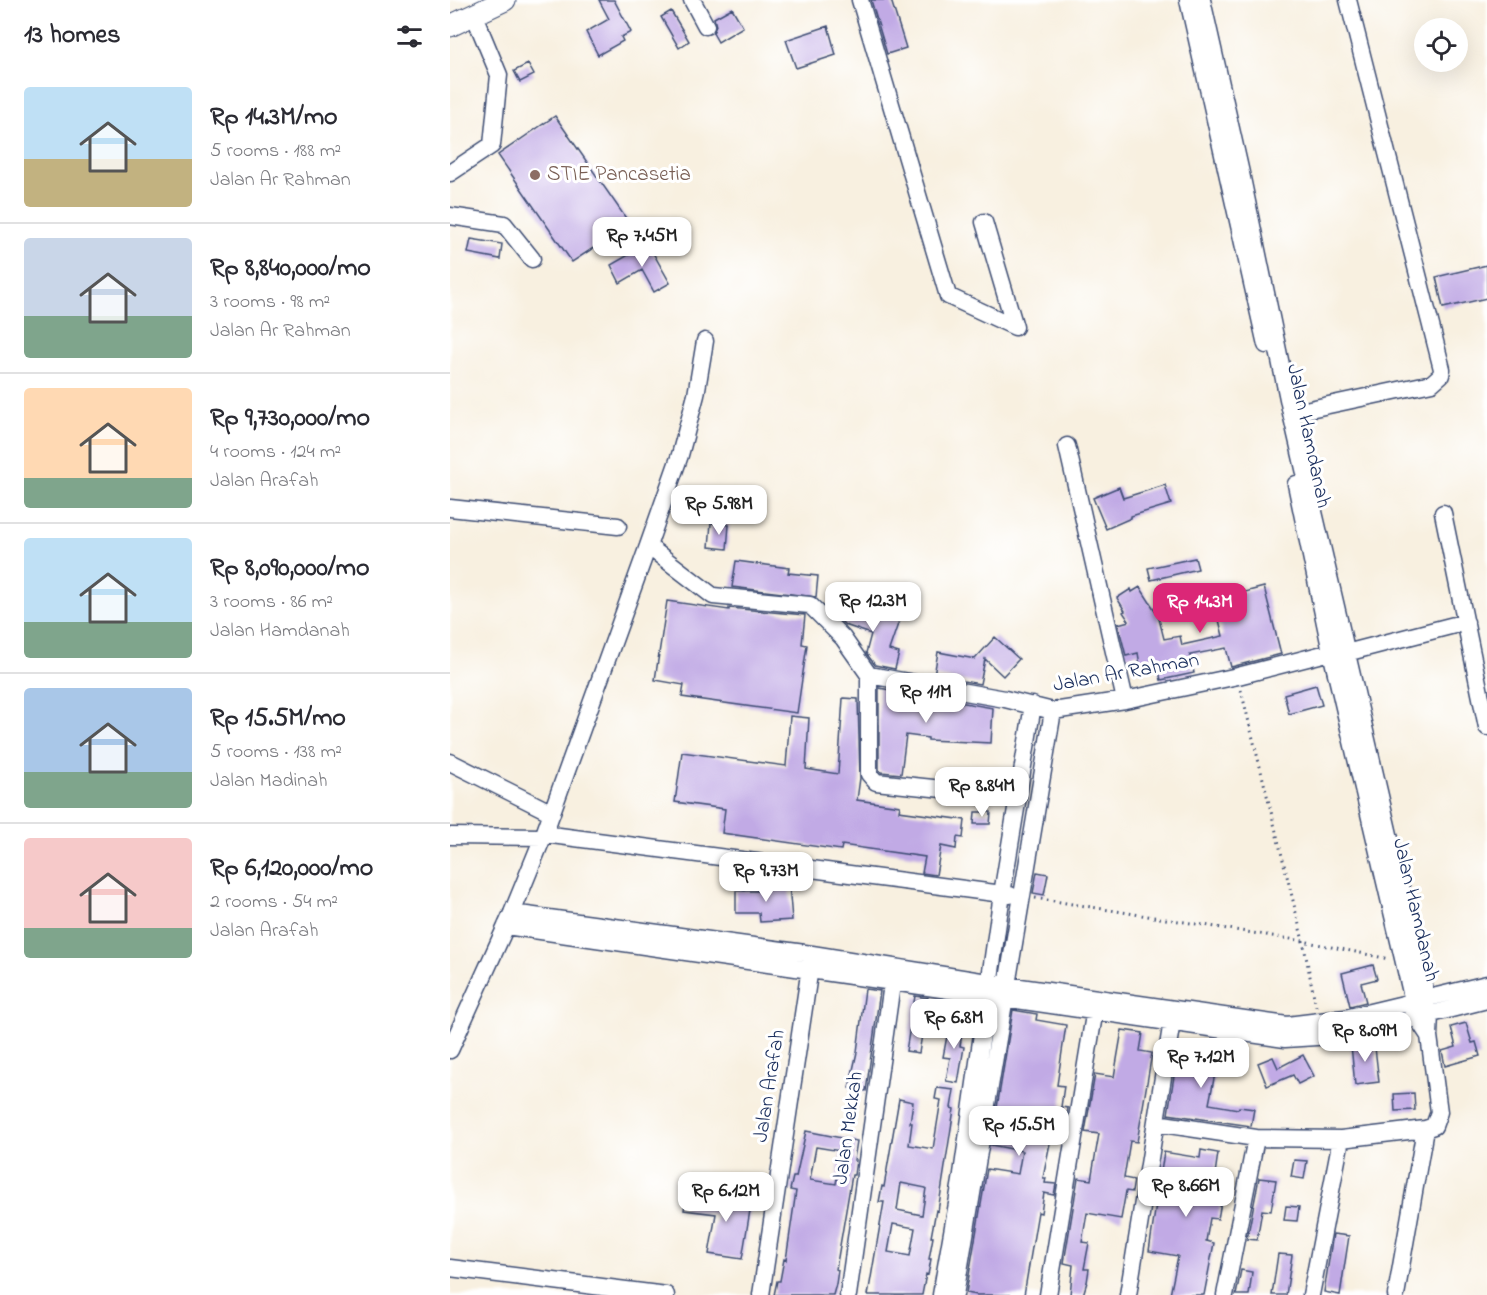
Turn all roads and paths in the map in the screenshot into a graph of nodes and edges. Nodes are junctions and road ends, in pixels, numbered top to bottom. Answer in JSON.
{"nodes":[{"id":1,"x":505,"y":0,"type":"edge"},
{"id":2,"x":692,"y":0,"type":"edge"},
{"id":3,"x":860,"y":0,"type":"edge"},
{"id":4,"x":1188,"y":0,"type":"edge"},
{"id":5,"x":1202,"y":0,"type":"edge"},
{"id":6,"x":1348,"y":0,"type":"edge"},
{"id":7,"x":474,"y":15,"type":"junction"},
{"id":8,"x":450,"y":26,"type":"edge"},
{"id":9,"x":706,"y":26,"type":"dead end"},
{"id":10,"x":450,"y":173,"type":"edge"},
{"id":11,"x":450,"y":216,"type":"edge"},
{"id":12,"x":984,"y":222,"type":"dead end"},
{"id":13,"x":532,"y":259,"type":"dead end"},
{"id":14,"x":705,"y":341,"type":"dead end"},
{"id":15,"x":1291,"y":413,"type":"junction"},
{"id":16,"x":1068,"y":446,"type":"dead end"},
{"id":17,"x":450,"y":508,"type":"edge"},
{"id":18,"x":1443,"y":513,"type":"dead end"},
{"id":19,"x":618,"y":526,"type":"dead end"},
{"id":20,"x":648,"y":546,"type":"junction"},
{"id":21,"x":1466,"y":622,"type":"junction"},
{"id":22,"x":1339,"y":652,"type":"junction"},
{"id":23,"x":869,"y":675,"type":"junction"},
{"id":24,"x":1238,"y":676,"type":"junction"},
{"id":25,"x":1125,"y":700,"type":"junction"},
{"id":26,"x":1033,"y":705,"type":"junction"},
{"id":27,"x":1053,"y":711,"type":"junction"},
{"id":28,"x":1487,"y":727,"type":"edge"},
{"id":29,"x":450,"y":762,"type":"edge"},
{"id":30,"x":1018,"y":797,"type":"junction"},
{"id":31,"x":552,"y":813,"type":"junction"},
{"id":32,"x":450,"y":836,"type":"edge"},
{"id":33,"x":544,"y":836,"type":"junction"},
{"id":34,"x":1011,"y":838,"type":"junction"},
{"id":35,"x":1032,"y":838,"type":"junction"},
{"id":36,"x":1002,"y":894,"type":"junction"},
{"id":37,"x":1022,"y":896,"type":"junction"},
{"id":38,"x":509,"y":920,"type":"junction"},
{"id":39,"x":1303,"y":941,"type":"junction"},
{"id":40,"x":811,"y":962,"type":"junction"},
{"id":41,"x":1404,"y":962,"type":"junction"},
{"id":42,"x":893,"y":974,"type":"junction"},
{"id":43,"x":1487,"y":984,"type":"edge"},
{"id":44,"x":997,"y":990,"type":"junction"},
{"id":45,"x":1487,"y":1000,"type":"edge"},
{"id":46,"x":1096,"y":1004,"type":"junction"},
{"id":47,"x":1422,"y":1008,"type":"junction"},
{"id":48,"x":1173,"y":1017,"type":"junction"},
{"id":49,"x":1319,"y":1021,"type":"junction"},
{"id":50,"x":450,"y":1050,"type":"edge"},
{"id":51,"x":1156,"y":1123,"type":"junction"},
{"id":52,"x":1425,"y":1129,"type":"junction"},
{"id":53,"x":1256,"y":1138,"type":"junction"},
{"id":54,"x":1341,"y":1139,"type":"junction"},
{"id":55,"x":450,"y":1268,"type":"edge"},
{"id":56,"x":592,"y":1290,"type":"edge"},
{"id":57,"x":666,"y":1295,"type":"edge"},
{"id":58,"x":761,"y":1295,"type":"edge"},
{"id":59,"x":848,"y":1295,"type":"edge"},
{"id":60,"x":941,"y":1295,"type":"edge"},
{"id":61,"x":955,"y":1295,"type":"edge"},
{"id":62,"x":1048,"y":1295,"type":"edge"},
{"id":63,"x":1128,"y":1295,"type":"edge"},
{"id":64,"x":1225,"y":1295,"type":"edge"},
{"id":65,"x":1311,"y":1295,"type":"edge"},
{"id":66,"x":1396,"y":1295,"type":"edge"}],
"edges":[{"from":1,"to":7,"type":"main road"},
{"from":2,"to":9,"type":"street"},
{"from":3,"to":12,"type":"street"},
{"from":4,"to":22,"type":"street","name":"Jalan Hamdanah"},
{"from":5,"to":15,"type":"street","name":"Jalan Hamdanah"},
{"from":6,"to":15,"type":"street"},
{"from":7,"to":8,"type":"main road"},
{"from":7,"to":10,"type":"street"},
{"from":11,"to":13,"type":"street"},
{"from":14,"to":20,"type":"street"},
{"from":15,"to":22,"type":"street","name":"Jalan Hamdanah"},
{"from":16,"to":25,"type":"street"},
{"from":17,"to":19,"type":"street"},
{"from":18,"to":21,"type":"street"},
{"from":20,"to":23,"type":"street"},
{"from":20,"to":31,"type":"street"},
{"from":21,"to":22,"type":"street","name":"Jalan Ar Rahman"},
{"from":21,"to":28,"type":"street"},
{"from":22,"to":24,"type":"street","name":"Jalan Ar Rahman"},
{"from":22,"to":41,"type":"street","name":"Jalan Hamdanah"},
{"from":22,"to":47,"type":"street","name":"Jalan Hamdanah"},
{"from":23,"to":26,"type":"street","name":"Jalan Ar Rahman"},
{"from":23,"to":30,"type":"street"},
{"from":24,"to":25,"type":"street","name":"Jalan Ar Rahman"},
{"from":24,"to":39,"type":"path"},
{"from":25,"to":27,"type":"street","name":"Jalan Ar Rahman"},
{"from":26,"to":27,"type":"street","name":"Jalan Ar Rahman"},
{"from":26,"to":30,"type":"street"},
{"from":27,"to":35,"type":"street"},
{"from":29,"to":31,"type":"street"},
{"from":30,"to":34,"type":"street"},
{"from":31,"to":33,"type":"street"},
{"from":32,"to":33,"type":"street"},
{"from":33,"to":36,"type":"street"},
{"from":33,"to":38,"type":"street"},
{"from":34,"to":35,"type":"street"},
{"from":34,"to":36,"type":"street"},
{"from":35,"to":37,"type":"street"},
{"from":36,"to":37,"type":"street"},
{"from":36,"to":44,"type":"street"},
{"from":37,"to":39,"type":"path"},
{"from":37,"to":44,"type":"street"},
{"from":38,"to":40,"type":"street"},
{"from":38,"to":50,"type":"street"},
{"from":39,"to":41,"type":"path"},
{"from":39,"to":49,"type":"path"},
{"from":40,"to":42,"type":"street"},
{"from":40,"to":58,"type":"street","name":"Jalan Arafah"},
{"from":41,"to":47,"type":"street","name":"Jalan Hamdanah"},
{"from":42,"to":44,"type":"street"},
{"from":42,"to":59,"type":"street","name":"Jalan Mekkah"},
{"from":43,"to":47,"type":"street"},
{"from":44,"to":46,"type":"street"},
{"from":44,"to":60,"type":"street"},
{"from":44,"to":61,"type":"street"},
{"from":45,"to":47,"type":"street"},
{"from":46,"to":48,"type":"street"},
{"from":46,"to":62,"type":"street"},
{"from":47,"to":48,"type":"street"},
{"from":47,"to":49,"type":"street"},
{"from":47,"to":52,"type":"street","name":"Jalan Hamdanah"},
{"from":48,"to":49,"type":"street"},
{"from":48,"to":51,"type":"street"},
{"from":51,"to":53,"type":"street"},
{"from":51,"to":63,"type":"street"},
{"from":52,"to":54,"type":"street"},
{"from":52,"to":66,"type":"street","name":"Jalan Hamdanah"},
{"from":53,"to":54,"type":"street"},
{"from":53,"to":64,"type":"street"},
{"from":54,"to":65,"type":"street"},
{"from":55,"to":56,"type":"street"},
{"from":56,"to":57,"type":"street"}]}
